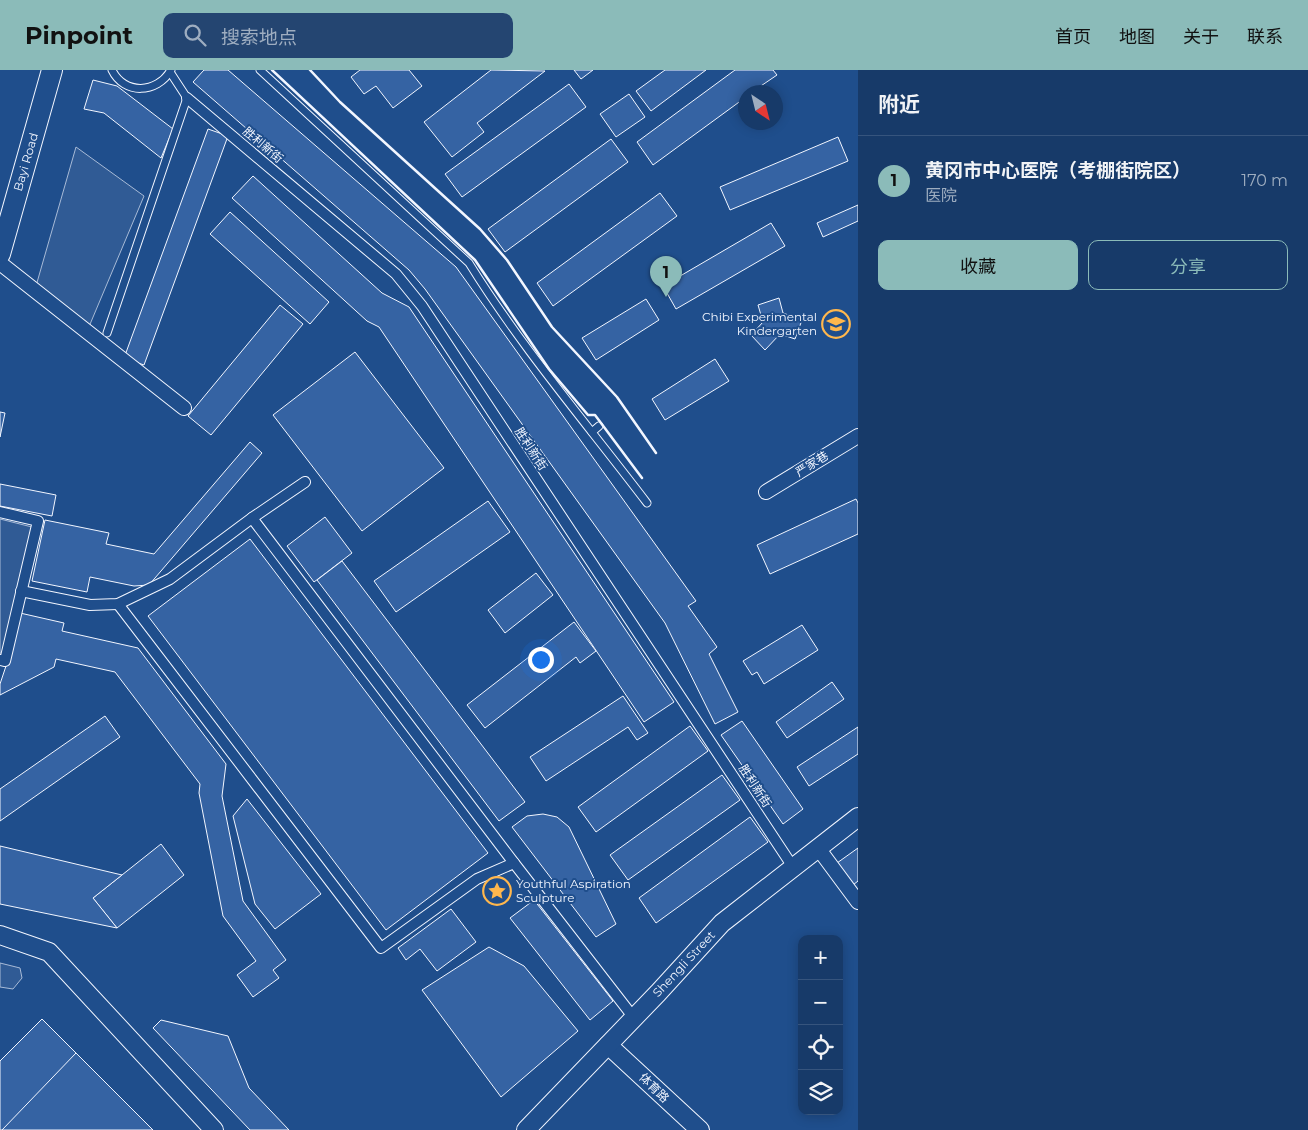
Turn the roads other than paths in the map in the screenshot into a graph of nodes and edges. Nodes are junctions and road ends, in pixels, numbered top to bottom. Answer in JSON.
{"nodes":[{"id":1,"x":52,"y":70,"type":"edge"},
{"id":2,"x":112,"y":70,"type":"edge"},
{"id":3,"x":260,"y":70,"type":"edge"},
{"id":4,"x":170,"y":71,"type":"edge"},
{"id":5,"x":187,"y":98,"type":"junction"},
{"id":6,"x":0,"y":254,"type":"edge"},
{"id":7,"x":0,"y":263,"type":"edge"},
{"id":8,"x":107,"y":333,"type":"dead end"},
{"id":9,"x":184,"y":408,"type":"dead end"},
{"id":10,"x":599,"y":426,"type":"dead end"},
{"id":11,"x":592,"y":432,"type":"junction"},
{"id":12,"x":858,"y":436,"type":"edge"},
{"id":13,"x":305,"y":482,"type":"dead end"},
{"id":14,"x":766,"y":492,"type":"dead end"},
{"id":15,"x":647,"y":503,"type":"dead end"},
{"id":16,"x":0,"y":512,"type":"edge"},
{"id":17,"x":252,"y":518,"type":"junction"},
{"id":18,"x":21,"y":591,"type":"junction"},
{"id":19,"x":118,"y":604,"type":"junction"},
{"id":20,"x":0,"y":660,"type":"edge"},
{"id":21,"x":858,"y":817,"type":"edge"},
{"id":22,"x":818,"y":848,"type":"junction"},
{"id":23,"x":514,"y":863,"type":"junction"},
{"id":24,"x":793,"y":867,"type":"junction"},
{"id":25,"x":858,"y":902,"type":"edge"},
{"id":26,"x":0,"y":935,"type":"edge"},
{"id":27,"x":634,"y":1018,"type":"junction"},
{"id":28,"x":608,"y":1045,"type":"junction"},
{"id":29,"x":214,"y":1130,"type":"edge"},
{"id":30,"x":526,"y":1130,"type":"edge"},
{"id":31,"x":700,"y":1130,"type":"edge"}],
"edges":[{"from":1,"to":6,"type":"main road","name":"Bayi Road"},
{"from":2,"to":4,"type":"lane"},
{"from":3,"to":11,"type":"lane"},
{"from":4,"to":5,"type":"lane"},
{"from":5,"to":8,"type":"lane"},
{"from":5,"to":24,"type":"street","name":"胜利新街"},
{"from":7,"to":9,"type":"street"},
{"from":10,"to":11,"type":"lane"},
{"from":11,"to":15,"type":"lane"},
{"from":12,"to":14,"type":"street","name":"严家巷"},
{"from":13,"to":17,"type":"street"},
{"from":16,"to":18,"type":"street"},
{"from":17,"to":19,"type":"street"},
{"from":17,"to":23,"type":"street"},
{"from":18,"to":19,"type":"street"},
{"from":18,"to":20,"type":"street"},
{"from":19,"to":23,"type":"street"},
{"from":21,"to":22,"type":"street","name":"Shengli Street"},
{"from":22,"to":24,"type":"street","name":"Shengli Street"},
{"from":22,"to":25,"type":"street"},
{"from":23,"to":27,"type":"street"},
{"from":24,"to":27,"type":"street","name":"Shengli Street"},
{"from":26,"to":29,"type":"street"},
{"from":27,"to":28,"type":"street","name":"Shengli Street"},
{"from":28,"to":30,"type":"street","name":"Shengli Street"},
{"from":28,"to":31,"type":"street","name":"体育路"}]}
